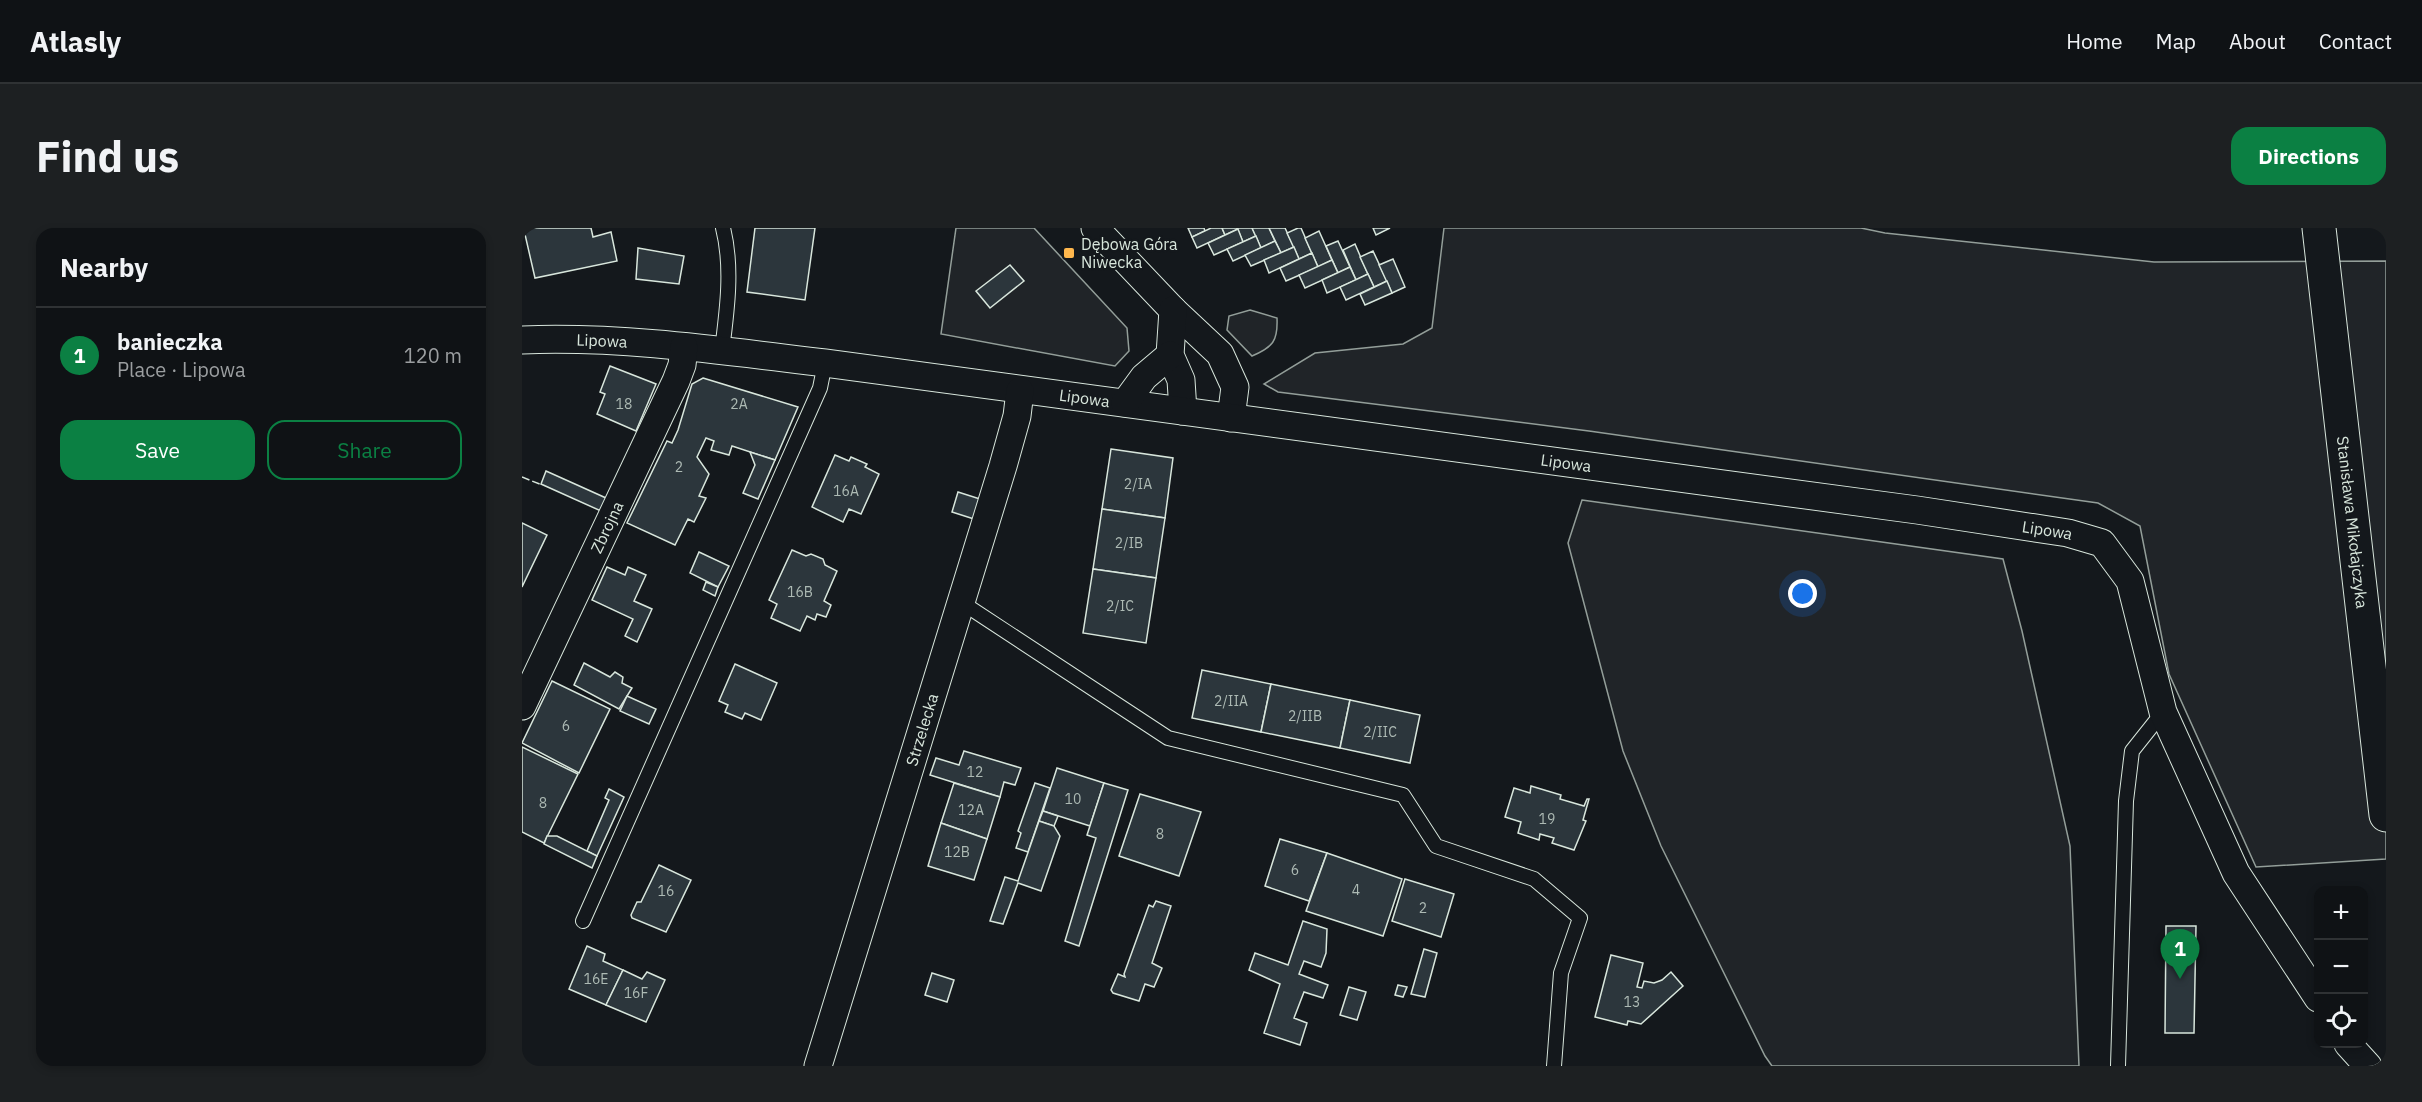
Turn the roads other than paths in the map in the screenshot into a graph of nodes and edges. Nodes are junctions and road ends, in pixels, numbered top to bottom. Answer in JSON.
{"nodes":[{"id":1,"x":723,"y":228,"type":"edge"},
{"id":2,"x":1095,"y":228,"type":"edge"},
{"id":3,"x":2319,"y":228,"type":"edge"},
{"id":4,"x":1173,"y":310,"type":"junction"},
{"id":5,"x":522,"y":340,"type":"edge"},
{"id":6,"x":684,"y":347,"type":"junction"},
{"id":7,"x":722,"y":350,"type":"junction"},
{"id":8,"x":1170,"y":355,"type":"junction"},
{"id":9,"x":825,"y":363,"type":"junction"},
{"id":10,"x":1020,"y":390,"type":"junction"},
{"id":11,"x":1125,"y":403,"type":"junction"},
{"id":12,"x":1183,"y":411,"type":"junction"},
{"id":13,"x":1231,"y":418,"type":"junction"},
{"id":14,"x":961,"y":602,"type":"junction"},
{"id":15,"x":522,"y":706,"type":"edge"},
{"id":16,"x":2163,"y":712,"type":"junction"},
{"id":17,"x":2386,"y":815,"type":"edge"},
{"id":18,"x":582,"y":921,"type":"dead end"},
{"id":19,"x":2316,"y":994,"type":"edge"},
{"id":20,"x":2352,"y":1048,"type":"edge"},
{"id":21,"x":818,"y":1066,"type":"edge"},
{"id":22,"x":1554,"y":1066,"type":"edge"},
{"id":23,"x":2118,"y":1066,"type":"edge"},
{"id":24,"x":2368,"y":1066,"type":"edge"}],
"edges":[{"from":1,"to":7,"type":"lane"},
{"from":2,"to":4,"type":"street"},
{"from":3,"to":17,"type":"street","name":"Stanisława Mikołajczyka"},
{"from":4,"to":8,"type":"street"},
{"from":4,"to":13,"type":"street"},
{"from":5,"to":6,"type":"street","name":"Lipowa"},
{"from":6,"to":7,"type":"street","name":"Lipowa"},
{"from":6,"to":15,"type":"street","name":"Zbrojna"},
{"from":7,"to":9,"type":"street","name":"Lipowa"},
{"from":8,"to":11,"type":"street"},
{"from":8,"to":12,"type":"street"},
{"from":9,"to":10,"type":"street","name":"Lipowa"},
{"from":9,"to":18,"type":"lane"},
{"from":10,"to":11,"type":"street","name":"Lipowa"},
{"from":10,"to":14,"type":"street","name":"Strzelecka"},
{"from":11,"to":12,"type":"street","name":"Lipowa"},
{"from":12,"to":13,"type":"street","name":"Lipowa"},
{"from":13,"to":16,"type":"street","name":"Lipowa"},
{"from":14,"to":21,"type":"street","name":"Strzelecka"},
{"from":14,"to":22,"type":"lane"},
{"from":16,"to":19,"type":"street","name":"Lipowa"},
{"from":16,"to":23,"type":"lane"},
{"from":20,"to":24,"type":"street"}]}
